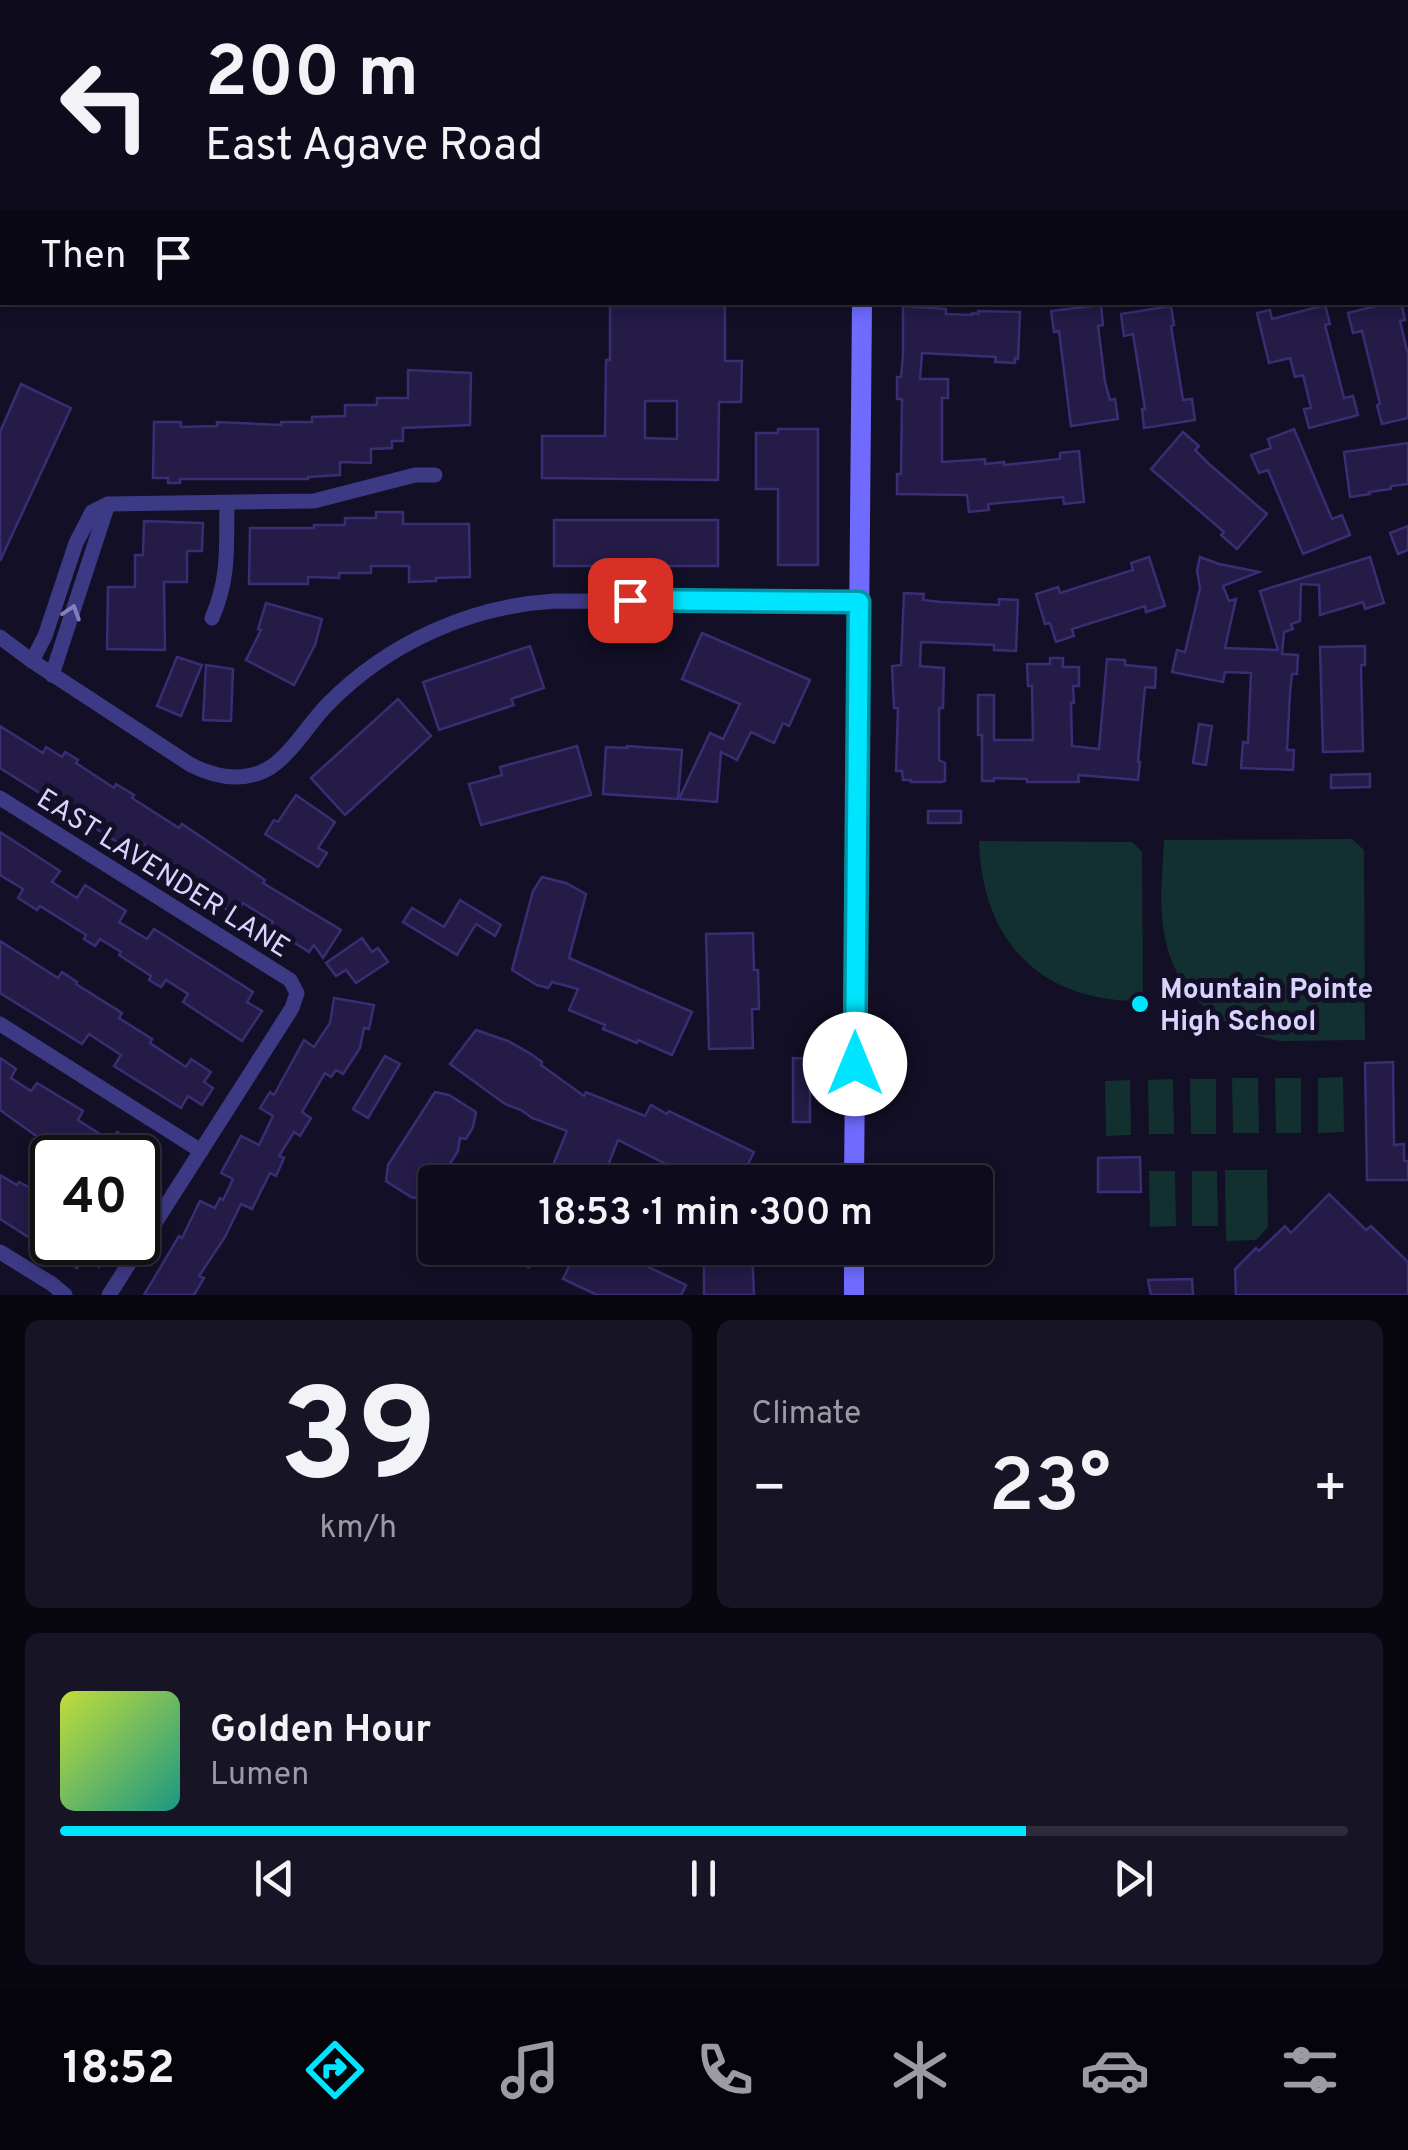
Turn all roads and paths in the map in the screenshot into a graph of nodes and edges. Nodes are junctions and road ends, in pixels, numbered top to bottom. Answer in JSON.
{"nodes":[{"id":1,"x":862,"y":305,"type":"edge"},
{"id":2,"x":434,"y":474,"type":"dead end"},
{"id":3,"x":227,"y":503,"type":"junction"},
{"id":4,"x":108,"y":504,"type":"junction"},
{"id":5,"x":859,"y":602,"type":"junction"},
{"id":6,"x":212,"y":618,"type":"dead end"},
{"id":7,"x":0,"y":636,"type":"edge"},
{"id":8,"x":32,"y":662,"type":"junction"},
{"id":9,"x":52,"y":675,"type":"junction"},
{"id":10,"x":0,"y":798,"type":"edge"},
{"id":11,"x":0,"y":1024,"type":"edge"},
{"id":12,"x":201,"y":1151,"type":"junction"},
{"id":13,"x":854,"y":1165,"type":"edge"},
{"id":14,"x":0,"y":1252,"type":"edge"},
{"id":15,"x":854,"y":1265,"type":"edge"},
{"id":16,"x":65,"y":1295,"type":"edge"},
{"id":17,"x":109,"y":1295,"type":"edge"},
{"id":18,"x":854,"y":1295,"type":"edge"}],
"edges":[{"from":1,"to":5,"type":"street"},
{"from":2,"to":3,"type":"street"},
{"from":3,"to":4,"type":"street"},
{"from":3,"to":6,"type":"street"},
{"from":4,"to":8,"type":"street"},
{"from":9,"to":4,"type":"street","one_way":true},
{"from":5,"to":9,"type":"street"},
{"from":5,"to":13,"type":"street"},
{"from":7,"to":8,"type":"street"},
{"from":8,"to":9,"type":"street"},
{"from":10,"to":12,"type":"street","name":"EAST LAVENDER LANE"},
{"from":11,"to":12,"type":"street"},
{"from":12,"to":17,"type":"street"},
{"from":14,"to":16,"type":"street"},
{"from":15,"to":18,"type":"street"}]}
